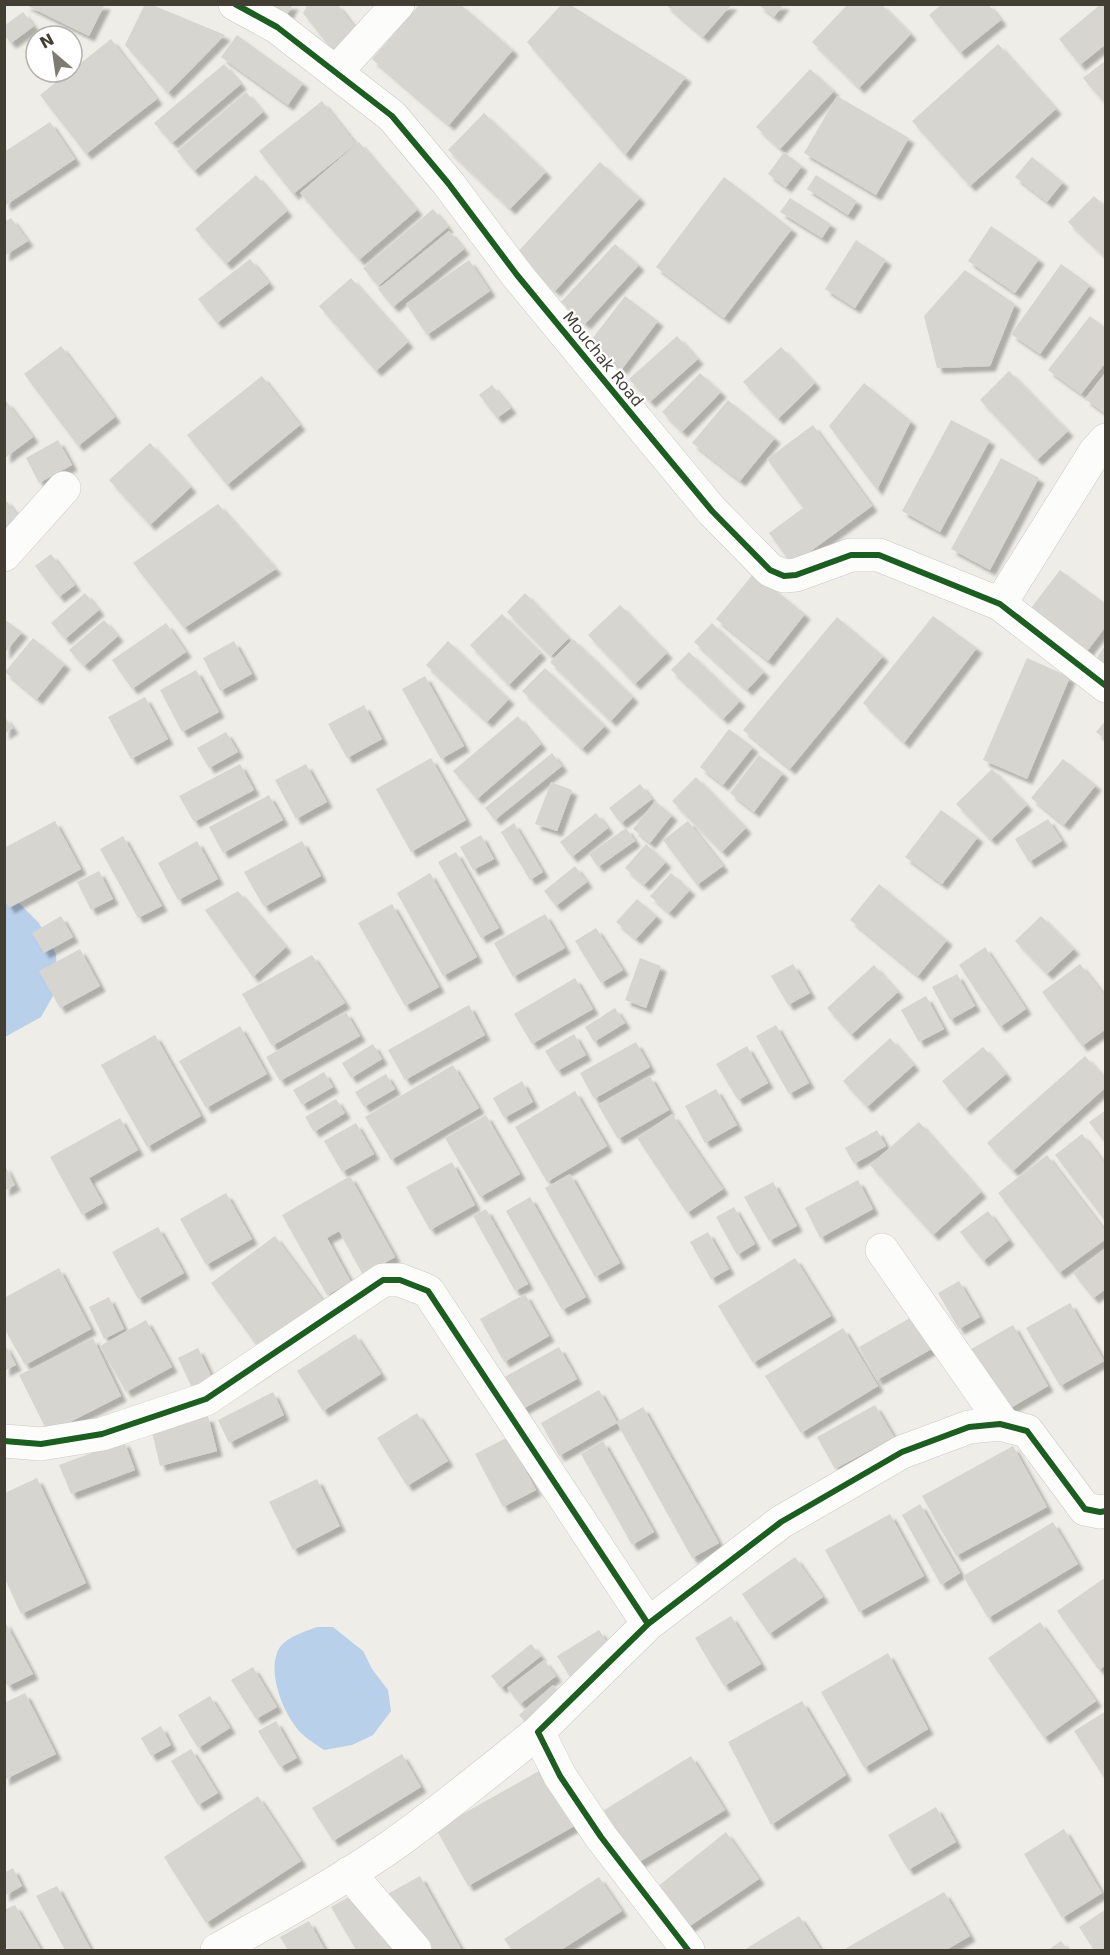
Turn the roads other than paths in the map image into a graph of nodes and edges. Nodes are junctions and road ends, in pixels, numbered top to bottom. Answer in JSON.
{"nodes":[{"id":1,"x":235,"y":4,"type":"edge"},
{"id":2,"x":398,"y":4,"type":"edge"},
{"id":3,"x":336,"y":72,"type":"junction"},
{"id":4,"x":1106,"y":440,"type":"edge"},
{"id":5,"x":64,"y":488,"type":"dead end"},
{"id":6,"x":4,"y":555,"type":"edge"},
{"id":7,"x":1000,"y":604,"type":"junction"},
{"id":8,"x":1106,"y":686,"type":"edge"},
{"id":9,"x":882,"y":1250,"type":"dead end"},
{"id":10,"x":1004,"y":1425,"type":"junction"},
{"id":11,"x":4,"y":1441,"type":"edge"},
{"id":12,"x":1106,"y":1511,"type":"edge"},
{"id":13,"x":648,"y":1624,"type":"junction"},
{"id":14,"x":538,"y":1732,"type":"junction"},
{"id":15,"x":349,"y":1873,"type":"junction"},
{"id":16,"x":218,"y":1950,"type":"edge"},
{"id":17,"x":415,"y":1950,"type":"edge"},
{"id":18,"x":688,"y":1950,"type":"edge"}],
"edges":[{"from":1,"to":3,"type":"street","name":"Mouchak Road"},
{"from":2,"to":3,"type":"street"},
{"from":3,"to":7,"type":"street","name":"Mouchak Road"},
{"from":4,"to":7,"type":"street"},
{"from":5,"to":6,"type":"street"},
{"from":7,"to":8,"type":"street","name":"Mouchak Road"},
{"from":9,"to":10,"type":"street"},
{"from":10,"to":12,"type":"street"},
{"from":10,"to":13,"type":"street"},
{"from":11,"to":13,"type":"street"},
{"from":13,"to":14,"type":"street"},
{"from":14,"to":15,"type":"street"},
{"from":14,"to":18,"type":"street"},
{"from":15,"to":16,"type":"street"},
{"from":15,"to":17,"type":"street"}]}
